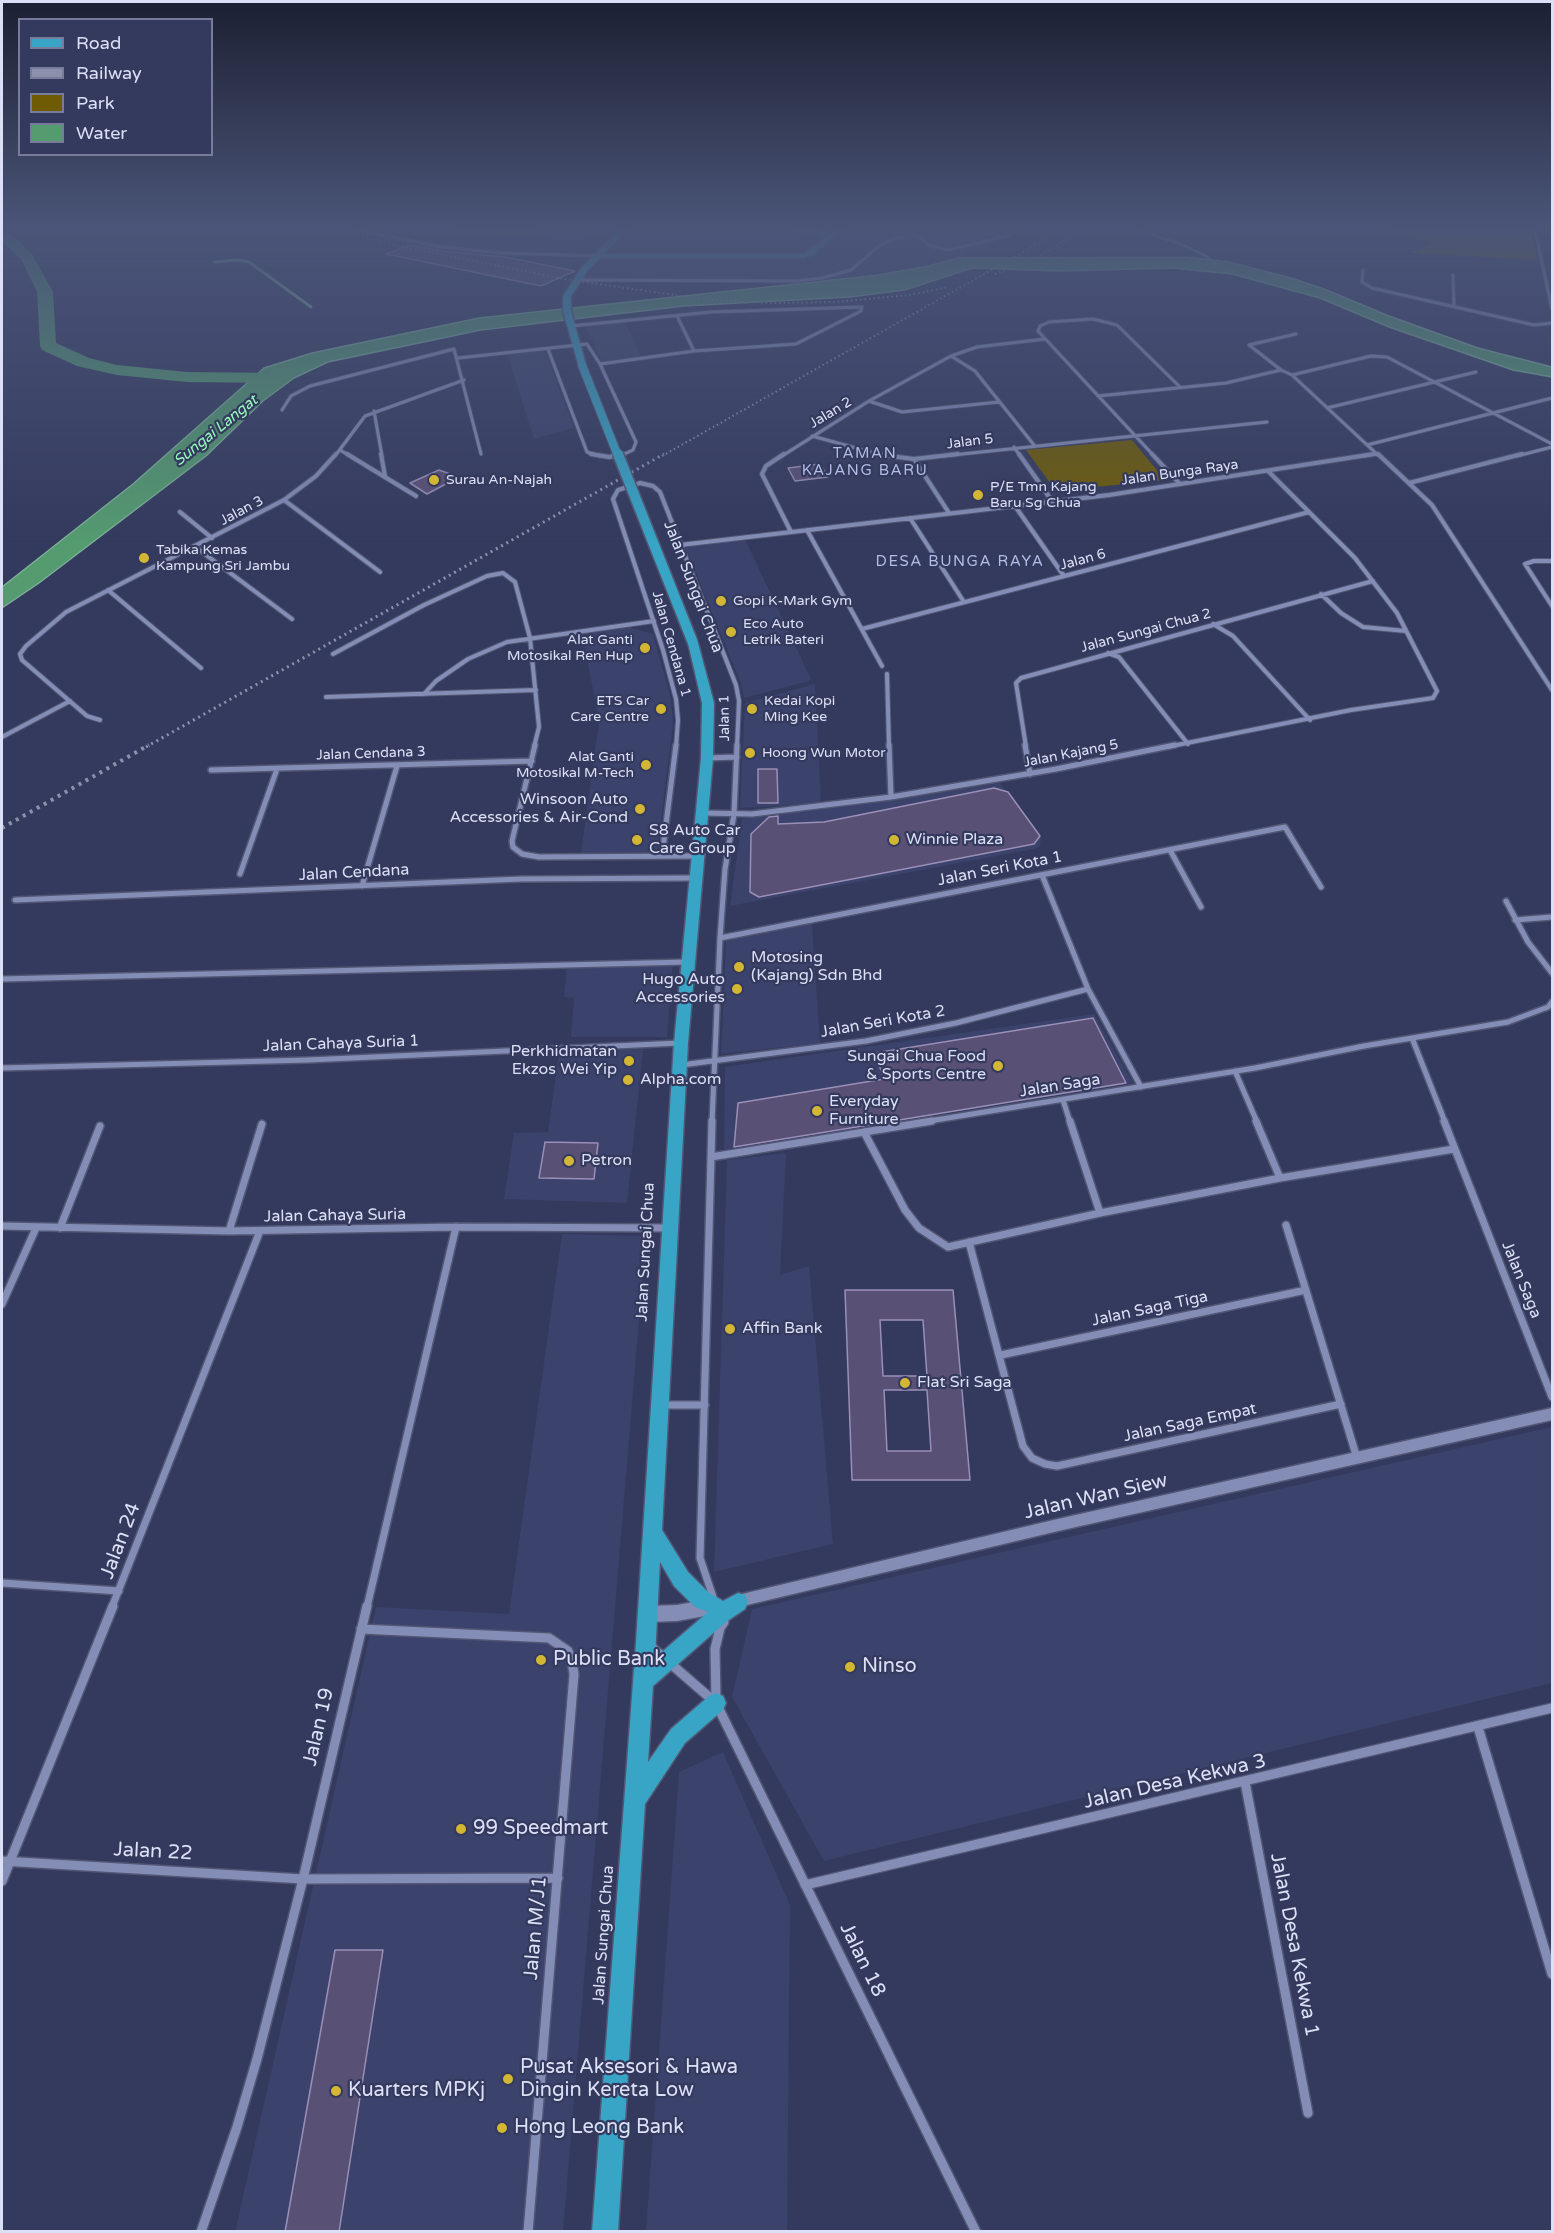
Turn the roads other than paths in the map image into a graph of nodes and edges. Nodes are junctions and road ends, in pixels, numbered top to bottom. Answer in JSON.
{"nodes":[{"id":1,"x":573,"y":334,"type":"edge"},
{"id":2,"x":685,"y":334,"type":"edge"},
{"id":3,"x":817,"y":334,"type":"edge"},
{"id":4,"x":1041,"y":334,"type":"edge"},
{"id":5,"x":1126,"y":334,"type":"edge"},
{"id":6,"x":1296,"y":334,"type":"dead end"},
{"id":7,"x":1045,"y":339,"type":"junction"},
{"id":8,"x":576,"y":346,"type":"junction"},
{"id":9,"x":548,"y":349,"type":"junction"},
{"id":10,"x":693,"y":351,"type":"junction"},
{"id":11,"x":951,"y":356,"type":"junction"},
{"id":12,"x":459,"y":358,"type":"junction"},
{"id":13,"x":600,"y":364,"type":"junction"},
{"id":14,"x":1281,"y":370,"type":"junction"},
{"id":15,"x":1476,"y":372,"type":"dead end"},
{"id":16,"x":1292,"y":375,"type":"junction"},
{"id":17,"x":464,"y":380,"type":"junction"},
{"id":18,"x":1437,"y":382,"type":"junction"},
{"id":19,"x":1180,"y":387,"type":"junction"},
{"id":20,"x":1098,"y":396,"type":"junction"},
{"id":21,"x":1552,"y":398,"type":"edge"},
{"id":22,"x":869,"y":401,"type":"junction"},
{"id":23,"x":999,"y":402,"type":"junction"},
{"id":24,"x":1327,"y":408,"type":"junction"},
{"id":25,"x":282,"y":410,"type":"dead end"},
{"id":26,"x":374,"y":411,"type":"junction"},
{"id":27,"x":1495,"y":413,"type":"junction"},
{"id":28,"x":1267,"y":422,"type":"dead end"},
{"id":29,"x":1134,"y":435,"type":"junction"},
{"id":30,"x":812,"y":436,"type":"junction"},
{"id":31,"x":1034,"y":445,"type":"junction"},
{"id":32,"x":1367,"y":445,"type":"junction"},
{"id":33,"x":1552,"y":446,"type":"edge"},
{"id":34,"x":1014,"y":447,"type":"junction"},
{"id":35,"x":340,"y":450,"type":"junction"},
{"id":36,"x":481,"y":454,"type":"dead end"},
{"id":37,"x":1377,"y":454,"type":"junction"},
{"id":38,"x":914,"y":459,"type":"junction"},
{"id":39,"x":1268,"y":471,"type":"junction"},
{"id":40,"x":385,"y":476,"type":"junction"},
{"id":41,"x":1179,"y":483,"type":"junction"},
{"id":42,"x":1408,"y":483,"type":"junction"},
{"id":43,"x":660,"y":492,"type":"joint"},
{"id":44,"x":416,"y":496,"type":"dead end"},
{"id":45,"x":284,"y":500,"type":"junction"},
{"id":46,"x":1052,"y":501,"type":"junction"},
{"id":47,"x":1015,"y":506,"type":"junction"},
{"id":48,"x":180,"y":512,"type":"dead end"},
{"id":49,"x":1309,"y":512,"type":"junction"},
{"id":50,"x":949,"y":513,"type":"junction"},
{"id":51,"x":910,"y":518,"type":"junction"},
{"id":52,"x":807,"y":530,"type":"junction"},
{"id":53,"x":791,"y":531,"type":"junction"},
{"id":54,"x":212,"y":538,"type":"junction"},
{"id":55,"x":680,"y":545,"type":"junction"},
{"id":56,"x":194,"y":546,"type":"junction"},
{"id":57,"x":1552,"y":561,"type":"edge"},
{"id":58,"x":380,"y":572,"type":"dead end"},
{"id":59,"x":1064,"y":576,"type":"junction"},
{"id":60,"x":1372,"y":581,"type":"junction"},
{"id":61,"x":108,"y":590,"type":"junction"},
{"id":62,"x":1321,"y":594,"type":"junction"},
{"id":63,"x":964,"y":602,"type":"junction"},
{"id":64,"x":1552,"y":606,"type":"edge"},
{"id":65,"x":292,"y":619,"type":"dead end"},
{"id":66,"x":654,"y":621,"type":"junction"},
{"id":67,"x":1213,"y":624,"type":"junction"},
{"id":68,"x":862,"y":629,"type":"junction"},
{"id":69,"x":1406,"y":631,"type":"junction"},
{"id":70,"x":530,"y":638,"type":"junction"},
{"id":71,"x":1108,"y":653,"type":"junction"},
{"id":72,"x":333,"y":654,"type":"dead end"},
{"id":73,"x":882,"y":666,"type":"dead end"},
{"id":74,"x":201,"y":668,"type":"dead end"},
{"id":75,"x":887,"y":674,"type":"dead end"},
{"id":76,"x":536,"y":690,"type":"junction"},
{"id":77,"x":1552,"y":690,"type":"edge"},
{"id":78,"x":424,"y":694,"type":"junction"},
{"id":79,"x":326,"y":697,"type":"dead end"},
{"id":80,"x":70,"y":701,"type":"junction"},
{"id":81,"x":100,"y":720,"type":"dead end"},
{"id":82,"x":1310,"y":720,"type":"junction"},
{"id":83,"x":2,"y":737,"type":"edge"},
{"id":84,"x":1188,"y":744,"type":"junction"},
{"id":85,"x":737,"y":757,"type":"junction"},
{"id":86,"x":707,"y":758,"type":"junction"},
{"id":87,"x":532,"y":761,"type":"junction"},
{"id":88,"x":397,"y":766,"type":"junction"},
{"id":89,"x":277,"y":769,"type":"junction"},
{"id":90,"x":211,"y":770,"type":"dead end"},
{"id":91,"x":1030,"y":774,"type":"junction"},
{"id":92,"x":891,"y":797,"type":"junction"},
{"id":93,"x":703,"y":813,"type":"junction"},
{"id":94,"x":734,"y":814,"type":"junction"},
{"id":95,"x":1170,"y":850,"type":"junction"},
{"id":96,"x":662,"y":856,"type":"junction"},
{"id":97,"x":697,"y":856,"type":"junction"},
{"id":98,"x":240,"y":874,"type":"dead end"},
{"id":99,"x":1042,"y":875,"type":"junction"},
{"id":100,"x":695,"y":878,"type":"junction"},
{"id":101,"x":362,"y":886,"type":"junction"},
{"id":102,"x":1321,"y":887,"type":"dead end"},
{"id":103,"x":15,"y":900,"type":"dead end"},
{"id":104,"x":1506,"y":900,"type":"dead end"},
{"id":105,"x":1201,"y":907,"type":"dead end"},
{"id":106,"x":1552,"y":917,"type":"edge"},
{"id":107,"x":1515,"y":920,"type":"junction"},
{"id":108,"x":720,"y":938,"type":"junction"},
{"id":109,"x":686,"y":962,"type":"junction"},
{"id":110,"x":1552,"y":973,"type":"edge"},
{"id":111,"x":2,"y":979,"type":"edge"},
{"id":112,"x":1088,"y":989,"type":"junction"},
{"id":113,"x":1552,"y":1002,"type":"edge"},
{"id":114,"x":1412,"y":1038,"type":"junction"},
{"id":115,"x":681,"y":1043,"type":"junction"},
{"id":116,"x":715,"y":1061,"type":"junction"},
{"id":117,"x":680,"y":1065,"type":"junction"},
{"id":118,"x":2,"y":1068,"type":"edge"},
{"id":119,"x":1235,"y":1071,"type":"junction"},
{"id":120,"x":1141,"y":1087,"type":"junction"},
{"id":121,"x":1063,"y":1100,"type":"junction"},
{"id":122,"x":262,"y":1124,"type":"dead end"},
{"id":123,"x":100,"y":1126,"type":"dead end"},
{"id":124,"x":864,"y":1132,"type":"junction"},
{"id":125,"x":1454,"y":1149,"type":"junction"},
{"id":126,"x":711,"y":1157,"type":"junction"},
{"id":127,"x":1280,"y":1178,"type":"junction"},
{"id":128,"x":1100,"y":1214,"type":"junction"},
{"id":129,"x":1286,"y":1225,"type":"dead end"},
{"id":130,"x":2,"y":1226,"type":"edge"},
{"id":131,"x":456,"y":1227,"type":"junction"},
{"id":132,"x":36,"y":1228,"type":"junction"},
{"id":133,"x":60,"y":1228,"type":"junction"},
{"id":134,"x":670,"y":1228,"type":"junction"},
{"id":135,"x":229,"y":1231,"type":"junction"},
{"id":136,"x":260,"y":1231,"type":"junction"},
{"id":137,"x":969,"y":1242,"type":"junction"},
{"id":138,"x":1306,"y":1290,"type":"junction"},
{"id":139,"x":2,"y":1304,"type":"edge"},
{"id":140,"x":1001,"y":1355,"type":"junction"},
{"id":141,"x":1552,"y":1397,"type":"edge"},
{"id":142,"x":1341,"y":1404,"type":"junction"},
{"id":143,"x":661,"y":1405,"type":"junction"},
{"id":144,"x":705,"y":1405,"type":"junction"},
{"id":145,"x":1552,"y":1414,"type":"edge"},
{"id":146,"x":1357,"y":1459,"type":"junction"},
{"id":147,"x":651,"y":1529,"type":"junction"},
{"id":148,"x":2,"y":1583,"type":"edge"},
{"id":149,"x":119,"y":1591,"type":"junction"},
{"id":150,"x":738,"y":1602,"type":"junction"},
{"id":151,"x":716,"y":1606,"type":"junction"},
{"id":152,"x":648,"y":1614,"type":"junction"},
{"id":153,"x":361,"y":1629,"type":"junction"},
{"id":154,"x":646,"y":1642,"type":"junction"},
{"id":155,"x":667,"y":1660,"type":"junction"},
{"id":156,"x":643,"y":1681,"type":"junction"},
{"id":157,"x":716,"y":1703,"type":"junction"},
{"id":158,"x":1552,"y":1708,"type":"edge"},
{"id":159,"x":1478,"y":1727,"type":"junction"},
{"id":160,"x":1245,"y":1782,"type":"junction"},
{"id":161,"x":636,"y":1799,"type":"junction"},
{"id":162,"x":6,"y":1861,"type":"edge"},
{"id":163,"x":558,"y":1878,"type":"junction"},
{"id":164,"x":303,"y":1879,"type":"junction"},
{"id":165,"x":2,"y":1881,"type":"edge"},
{"id":166,"x":805,"y":1885,"type":"junction"},
{"id":167,"x":1552,"y":1974,"type":"edge"},
{"id":168,"x":1308,"y":2114,"type":"dead end"},
{"id":169,"x":201,"y":2232,"type":"edge"},
{"id":170,"x":528,"y":2232,"type":"edge"},
{"id":171,"x":605,"y":2232,"type":"edge"},
{"id":172,"x":976,"y":2232,"type":"edge"}],
"edges":[{"from":1,"to":8,"type":"main road","name":"Jalan Sungai Chua"},
{"from":2,"to":10,"type":"street"},
{"from":3,"to":10,"type":"street"},
{"from":4,"to":7,"type":"street"},
{"from":5,"to":19,"type":"street"},
{"from":6,"to":14,"type":"street"},
{"from":7,"to":11,"type":"street","name":"Jalan 2"},
{"from":7,"to":20,"type":"street"},
{"from":8,"to":9,"type":"street"},
{"from":8,"to":13,"type":"street"},
{"from":8,"to":86,"type":"main road","name":"Jalan Sungai Chua","bridge":true},
{"from":9,"to":12,"type":"street"},
{"from":9,"to":13,"type":"street"},
{"from":10,"to":13,"type":"street"},
{"from":11,"to":22,"type":"street","name":"Jalan 2"},
{"from":11,"to":23,"type":"street"},
{"from":12,"to":17,"type":"street"},
{"from":12,"to":25,"type":"street"},
{"from":14,"to":16,"type":"street"},
{"from":14,"to":19,"type":"street"},
{"from":15,"to":18,"type":"street"},
{"from":16,"to":18,"type":"street"},
{"from":16,"to":24,"type":"street"},
{"from":17,"to":26,"type":"street","name":"Jalan 3"},
{"from":17,"to":36,"type":"street"},
{"from":18,"to":24,"type":"street"},
{"from":18,"to":27,"type":"street"},
{"from":19,"to":20,"type":"street"},
{"from":20,"to":29,"type":"street"},
{"from":21,"to":27,"type":"street"},
{"from":22,"to":23,"type":"street"},
{"from":22,"to":30,"type":"street","name":"Jalan 2"},
{"from":23,"to":31,"type":"street"},
{"from":24,"to":32,"type":"street"},
{"from":26,"to":35,"type":"street","name":"Jalan 3"},
{"from":26,"to":40,"type":"street"},
{"from":27,"to":32,"type":"street"},
{"from":27,"to":33,"type":"street"},
{"from":28,"to":29,"type":"street","name":"Jalan 5"},
{"from":29,"to":31,"type":"street","name":"Jalan 5"},
{"from":29,"to":41,"type":"street"},
{"from":30,"to":38,"type":"street","name":"Jalan 5"},
{"from":30,"to":53,"type":"street","name":"Jalan 2"},
{"from":31,"to":34,"type":"street","name":"Jalan 5"},
{"from":32,"to":37,"type":"street"},
{"from":33,"to":42,"type":"street"},
{"from":34,"to":38,"type":"street","name":"Jalan 5"},
{"from":34,"to":46,"type":"street"},
{"from":35,"to":40,"type":"street"},
{"from":35,"to":45,"type":"street","name":"Jalan 3"},
{"from":37,"to":39,"type":"street","name":"Jalan Bunga Raya"},
{"from":37,"to":42,"type":"street"},
{"from":38,"to":50,"type":"street"},
{"from":39,"to":41,"type":"street","name":"Jalan Bunga Raya"},
{"from":39,"to":49,"type":"street"},
{"from":40,"to":44,"type":"street"},
{"from":41,"to":46,"type":"street","name":"Jalan Bunga Raya"},
{"from":42,"to":77,"type":"street"},
{"from":43,"to":55,"type":"street","name":"Jalan 1"},
{"from":43,"to":66,"type":"street","name":"Jalan Cendana 1"},
{"from":45,"to":54,"type":"street","name":"Jalan 3"},
{"from":45,"to":58,"type":"street"},
{"from":46,"to":47,"type":"street","name":"Jalan Bunga Raya"},
{"from":47,"to":50,"type":"street","name":"Jalan Bunga Raya"},
{"from":47,"to":59,"type":"street"},
{"from":48,"to":54,"type":"street"},
{"from":49,"to":59,"type":"street","name":"Jalan 6"},
{"from":49,"to":60,"type":"street"},
{"from":50,"to":51,"type":"street","name":"Jalan Bunga Raya"},
{"from":51,"to":52,"type":"street","name":"Jalan Bunga Raya"},
{"from":51,"to":63,"type":"street"},
{"from":52,"to":53,"type":"street","name":"Jalan Bunga Raya"},
{"from":52,"to":68,"type":"street"},
{"from":53,"to":55,"type":"street","name":"Jalan Bunga Raya"},
{"from":54,"to":56,"type":"street","name":"Jalan 3"},
{"from":55,"to":85,"type":"street","name":"Jalan 1"},
{"from":56,"to":61,"type":"street","name":"Jalan 3"},
{"from":56,"to":65,"type":"street"},
{"from":57,"to":64,"type":"street"},
{"from":59,"to":63,"type":"street","name":"Jalan 6"},
{"from":60,"to":62,"type":"street","name":"Jalan Sungai Chua 2"},
{"from":60,"to":69,"type":"street"},
{"from":61,"to":74,"type":"street"},
{"from":61,"to":80,"type":"street","name":"Jalan 3"},
{"from":62,"to":67,"type":"street","name":"Jalan Sungai Chua 2"},
{"from":62,"to":69,"type":"street"},
{"from":63,"to":68,"type":"street","name":"Jalan 6"},
{"from":66,"to":70,"type":"street"},
{"from":66,"to":96,"type":"street","name":"Jalan Cendana 1"},
{"from":67,"to":71,"type":"street","name":"Jalan Sungai Chua 2"},
{"from":67,"to":82,"type":"street"},
{"from":68,"to":73,"type":"street"},
{"from":69,"to":82,"type":"street","name":"Jalan Kajang 5"},
{"from":70,"to":72,"type":"street"},
{"from":70,"to":76,"type":"street"},
{"from":70,"to":78,"type":"street"},
{"from":71,"to":84,"type":"street"},
{"from":71,"to":91,"type":"street","name":"Jalan Sungai Chua 2"},
{"from":75,"to":92,"type":"street"},
{"from":76,"to":78,"type":"street"},
{"from":76,"to":87,"type":"street"},
{"from":78,"to":79,"type":"street"},
{"from":80,"to":81,"type":"street"},
{"from":80,"to":83,"type":"street"},
{"from":82,"to":84,"type":"street","name":"Jalan Kajang 5"},
{"from":84,"to":91,"type":"street","name":"Jalan Kajang 5"},
{"from":85,"to":86,"type":"street"},
{"from":85,"to":94,"type":"street","name":"Jalan 1"},
{"from":86,"to":93,"type":"main road","name":"Jalan Sungai Chua"},
{"from":87,"to":88,"type":"street","name":"Jalan Cendana 3"},
{"from":87,"to":96,"type":"street"},
{"from":88,"to":89,"type":"street","name":"Jalan Cendana 3"},
{"from":88,"to":101,"type":"street"},
{"from":89,"to":90,"type":"street","name":"Jalan Cendana 3"},
{"from":89,"to":98,"type":"street"},
{"from":91,"to":92,"type":"street","name":"Jalan Kajang 5"},
{"from":92,"to":94,"type":"street","name":"Jalan Kajang 5"},
{"from":93,"to":94,"type":"street","name":"Jalan Kajang 5"},
{"from":93,"to":97,"type":"main road","name":"Jalan Sungai Chua"},
{"from":94,"to":108,"type":"street","name":"Jalan 1"},
{"from":95,"to":99,"type":"street","name":"Jalan Seri Kota 1"},
{"from":95,"to":102,"type":"street","name":"Jalan Seri Kota 1"},
{"from":95,"to":105,"type":"street"},
{"from":96,"to":97,"type":"street"},
{"from":97,"to":100,"type":"main road","name":"Jalan Sungai Chua"},
{"from":99,"to":108,"type":"street","name":"Jalan Seri Kota 1"},
{"from":99,"to":112,"type":"street"},
{"from":100,"to":101,"type":"street","name":"Jalan Cendana"},
{"from":100,"to":109,"type":"main road","name":"Jalan Sungai Chua"},
{"from":101,"to":103,"type":"street","name":"Jalan Cendana"},
{"from":104,"to":107,"type":"street"},
{"from":106,"to":107,"type":"street"},
{"from":107,"to":110,"type":"street"},
{"from":108,"to":116,"type":"street","name":"Jalan 1"},
{"from":109,"to":111,"type":"street"},
{"from":109,"to":115,"type":"main road","name":"Jalan Sungai Chua"},
{"from":112,"to":116,"type":"street","name":"Jalan Seri Kota 2"},
{"from":112,"to":120,"type":"street"},
{"from":113,"to":114,"type":"street","name":"Jalan Saga"},
{"from":114,"to":119,"type":"street","name":"Jalan Saga"},
{"from":114,"to":125,"type":"street","name":"Jalan Saga"},
{"from":115,"to":117,"type":"main road","name":"Jalan Sungai Chua"},
{"from":115,"to":118,"type":"street","name":"Jalan Cahaya Suria 1"},
{"from":116,"to":117,"type":"street","name":"Jalan Seri Kota 2"},
{"from":116,"to":126,"type":"street","name":"Jalan 1"},
{"from":117,"to":134,"type":"main road","name":"Jalan Sungai Chua"},
{"from":119,"to":120,"type":"street","name":"Jalan Saga"},
{"from":119,"to":127,"type":"street"},
{"from":120,"to":121,"type":"street","name":"Jalan Saga"},
{"from":121,"to":124,"type":"street","name":"Jalan Saga"},
{"from":121,"to":128,"type":"street"},
{"from":122,"to":135,"type":"street"},
{"from":123,"to":133,"type":"street"},
{"from":124,"to":126,"type":"street","name":"Jalan Saga"},
{"from":124,"to":137,"type":"street"},
{"from":125,"to":127,"type":"street"},
{"from":125,"to":141,"type":"street","name":"Jalan Saga"},
{"from":126,"to":144,"type":"street","name":"Jalan 1"},
{"from":127,"to":128,"type":"street"},
{"from":128,"to":137,"type":"street"},
{"from":129,"to":138,"type":"street"},
{"from":130,"to":132,"type":"street","name":"Jalan Cahaya Suria"},
{"from":131,"to":134,"type":"street","name":"Jalan Cahaya Suria"},
{"from":131,"to":136,"type":"street","name":"Jalan Cahaya Suria"},
{"from":131,"to":153,"type":"street","name":"Jalan 19"},
{"from":132,"to":133,"type":"street","name":"Jalan Cahaya Suria"},
{"from":132,"to":139,"type":"street"},
{"from":133,"to":135,"type":"street","name":"Jalan Cahaya Suria"},
{"from":134,"to":143,"type":"main road","name":"Jalan Sungai Chua"},
{"from":135,"to":136,"type":"street","name":"Jalan Cahaya Suria"},
{"from":136,"to":149,"type":"street","name":"Jalan 24"},
{"from":137,"to":140,"type":"street"},
{"from":138,"to":140,"type":"street","name":"Jalan Saga Tiga"},
{"from":138,"to":142,"type":"street"},
{"from":140,"to":142,"type":"street","name":"Jalan Saga Empat"},
{"from":142,"to":146,"type":"street"},
{"from":143,"to":144,"type":"street"},
{"from":143,"to":147,"type":"main road","name":"Jalan Sungai Chua"},
{"from":144,"to":151,"type":"street","name":"Jalan 1"},
{"from":145,"to":146,"type":"street","name":"Jalan Wan Siew"},
{"from":146,"to":150,"type":"street","name":"Jalan Wan Siew"},
{"from":147,"to":151,"type":"main road"},
{"from":147,"to":152,"type":"main road","name":"Jalan Sungai Chua"},
{"from":148,"to":149,"type":"street"},
{"from":149,"to":162,"type":"street","name":"Jalan 24"},
{"from":150,"to":151,"type":"street","name":"Jalan Wan Siew"},
{"from":150,"to":155,"type":"main road"},
{"from":150,"to":157,"type":"street"},
{"from":151,"to":152,"type":"street","name":"Jalan Wan Siew"},
{"from":152,"to":154,"type":"main road","name":"Jalan Sungai Chua"},
{"from":153,"to":163,"type":"street","name":"Jalan M/J1"},
{"from":153,"to":164,"type":"street","name":"Jalan 19"},
{"from":154,"to":155,"type":"street"},
{"from":154,"to":156,"type":"main road","name":"Jalan Sungai Chua"},
{"from":155,"to":156,"type":"main road"},
{"from":155,"to":157,"type":"street"},
{"from":156,"to":161,"type":"main road","name":"Jalan Sungai Chua"},
{"from":157,"to":161,"type":"main road"},
{"from":157,"to":166,"type":"street","name":"Jalan 18"},
{"from":158,"to":159,"type":"street","name":"Jalan Desa Kekwa 3"},
{"from":159,"to":160,"type":"street","name":"Jalan Desa Kekwa 3"},
{"from":159,"to":167,"type":"street"},
{"from":160,"to":166,"type":"street","name":"Jalan Desa Kekwa 3"},
{"from":160,"to":168,"type":"street","name":"Jalan Desa Kekwa 1"},
{"from":161,"to":171,"type":"main road","name":"Jalan Sungai Chua"},
{"from":162,"to":164,"type":"street","name":"Jalan 22"},
{"from":162,"to":165,"type":"street","name":"Jalan 24"},
{"from":163,"to":164,"type":"street","name":"Jalan 22"},
{"from":163,"to":170,"type":"street","name":"Jalan M/J1"},
{"from":164,"to":169,"type":"street","name":"Jalan 19"},
{"from":166,"to":172,"type":"street","name":"Jalan 18"}]}
